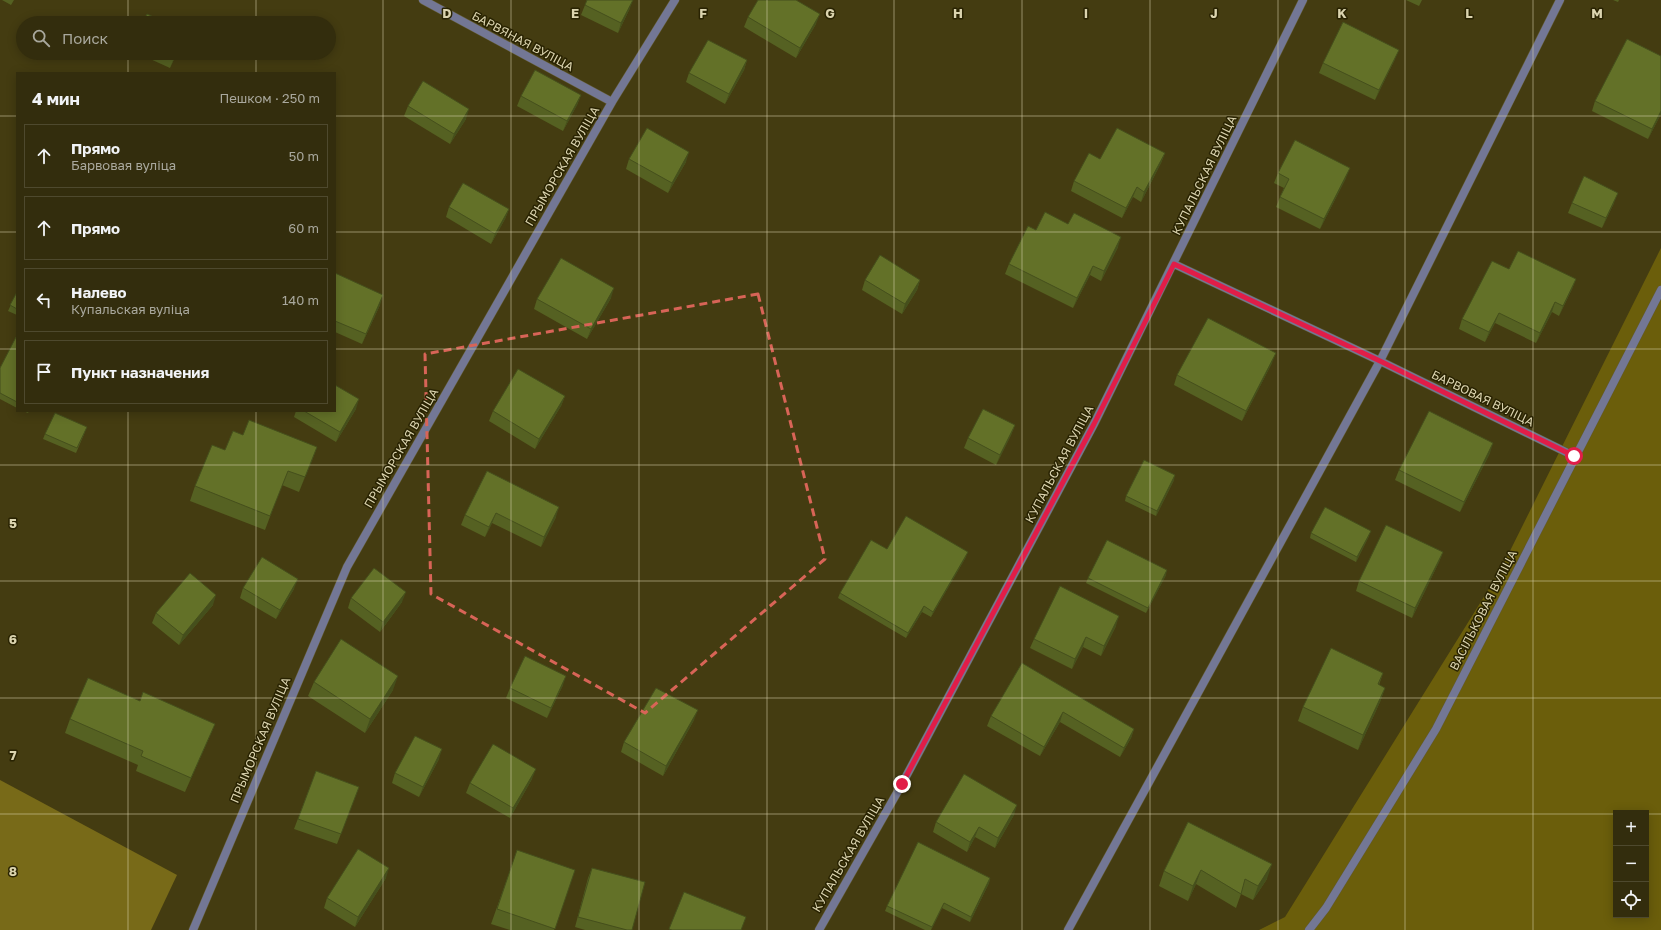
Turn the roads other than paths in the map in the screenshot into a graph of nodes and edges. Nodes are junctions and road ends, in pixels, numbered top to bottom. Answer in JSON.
{"nodes":[{"id":1,"x":423,"y":0,"type":"edge"},
{"id":2,"x":675,"y":0,"type":"edge"},
{"id":3,"x":1303,"y":0,"type":"edge"},
{"id":4,"x":1560,"y":0,"type":"edge"},
{"id":5,"x":612,"y":102,"type":"junction"},
{"id":6,"x":1174,"y":264,"type":"junction"},
{"id":7,"x":1661,"y":290,"type":"edge"},
{"id":8,"x":1380,"y":361,"type":"junction"},
{"id":9,"x":1574,"y":456,"type":"junction"},
{"id":10,"x":193,"y":930,"type":"edge"},
{"id":11,"x":819,"y":930,"type":"edge"},
{"id":12,"x":1068,"y":930,"type":"edge"},
{"id":13,"x":1308,"y":930,"type":"edge"}],
"edges":[{"from":1,"to":5,"type":"street","name":"БАРВЯНАЯ ВУЛІЦА"},
{"from":2,"to":5,"type":"street","name":"ПРЫМОРСКАЯ ВУЛІЦА"},
{"from":3,"to":6,"type":"street","name":"КУПАЛЬСКАЯ ВУЛІЦА"},
{"from":4,"to":8,"type":"street"},
{"from":5,"to":10,"type":"street","name":"ПРЫМОРСКАЯ ВУЛІЦА"},
{"from":6,"to":8,"type":"street","name":"БАРВОВАЯ ВУЛІЦА"},
{"from":6,"to":11,"type":"street","name":"КУПАЛЬСКАЯ ВУЛІЦА"},
{"from":7,"to":9,"type":"street","name":"ВАСІЛЬКОВАЯ ВУЛІЦА"},
{"from":8,"to":9,"type":"street","name":"БАРВОВАЯ ВУЛІЦА"},
{"from":8,"to":12,"type":"street"},
{"from":9,"to":13,"type":"street","name":"ВАСІЛЬКОВАЯ ВУЛІЦА"}]}
